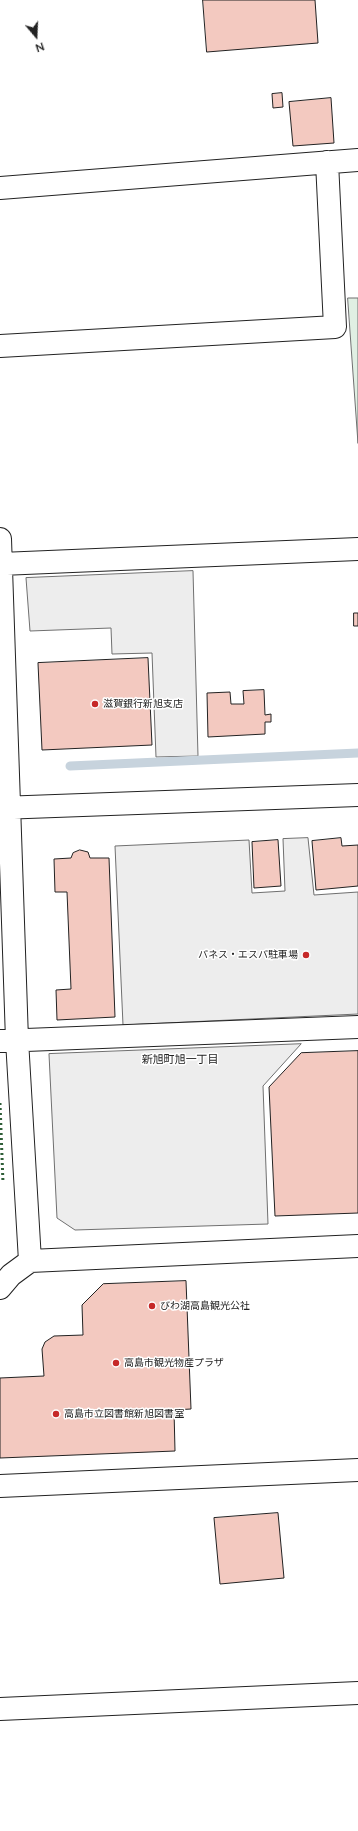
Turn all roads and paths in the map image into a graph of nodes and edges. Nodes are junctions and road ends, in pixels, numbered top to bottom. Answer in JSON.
{"nodes":[{"id":1,"x":358,"y":160,"type":"edge"},
{"id":2,"x":327,"y":162,"type":"junction"},
{"id":3,"x":0,"y":188,"type":"edge"},
{"id":4,"x":0,"y":346,"type":"edge"},
{"id":5,"x":0,"y":539,"type":"edge"},
{"id":6,"x":358,"y":549,"type":"edge"},
{"id":7,"x":1,"y":564,"type":"edge"},
{"id":8,"x":358,"y":795,"type":"edge"},
{"id":9,"x":5,"y":808,"type":"edge"},
{"id":10,"x":358,"y":1028,"type":"edge"},
{"id":11,"x":9,"y":1041,"type":"edge"},
{"id":12,"x":358,"y":1246,"type":"edge"},
{"id":13,"x":30,"y":1261,"type":"junction"},
{"id":14,"x":0,"y":1288,"type":"edge"},
{"id":15,"x":358,"y":1470,"type":"edge"},
{"id":16,"x":0,"y":1486,"type":"edge"},
{"id":17,"x":358,"y":1693,"type":"edge"},
{"id":18,"x":0,"y":1709,"type":"edge"}],
"edges":[{"from":1,"to":2,"type":"street"},
{"from":2,"to":3,"type":"street"},
{"from":2,"to":4,"type":"street"},
{"from":5,"to":7,"type":"street"},
{"from":6,"to":7,"type":"street"},
{"from":7,"to":9,"type":"street"},
{"from":8,"to":9,"type":"street"},
{"from":9,"to":11,"type":"street"},
{"from":10,"to":11,"type":"street"},
{"from":11,"to":13,"type":"street"},
{"from":12,"to":13,"type":"street"},
{"from":13,"to":14,"type":"street"},
{"from":15,"to":16,"type":"street"},
{"from":17,"to":18,"type":"street"}]}
